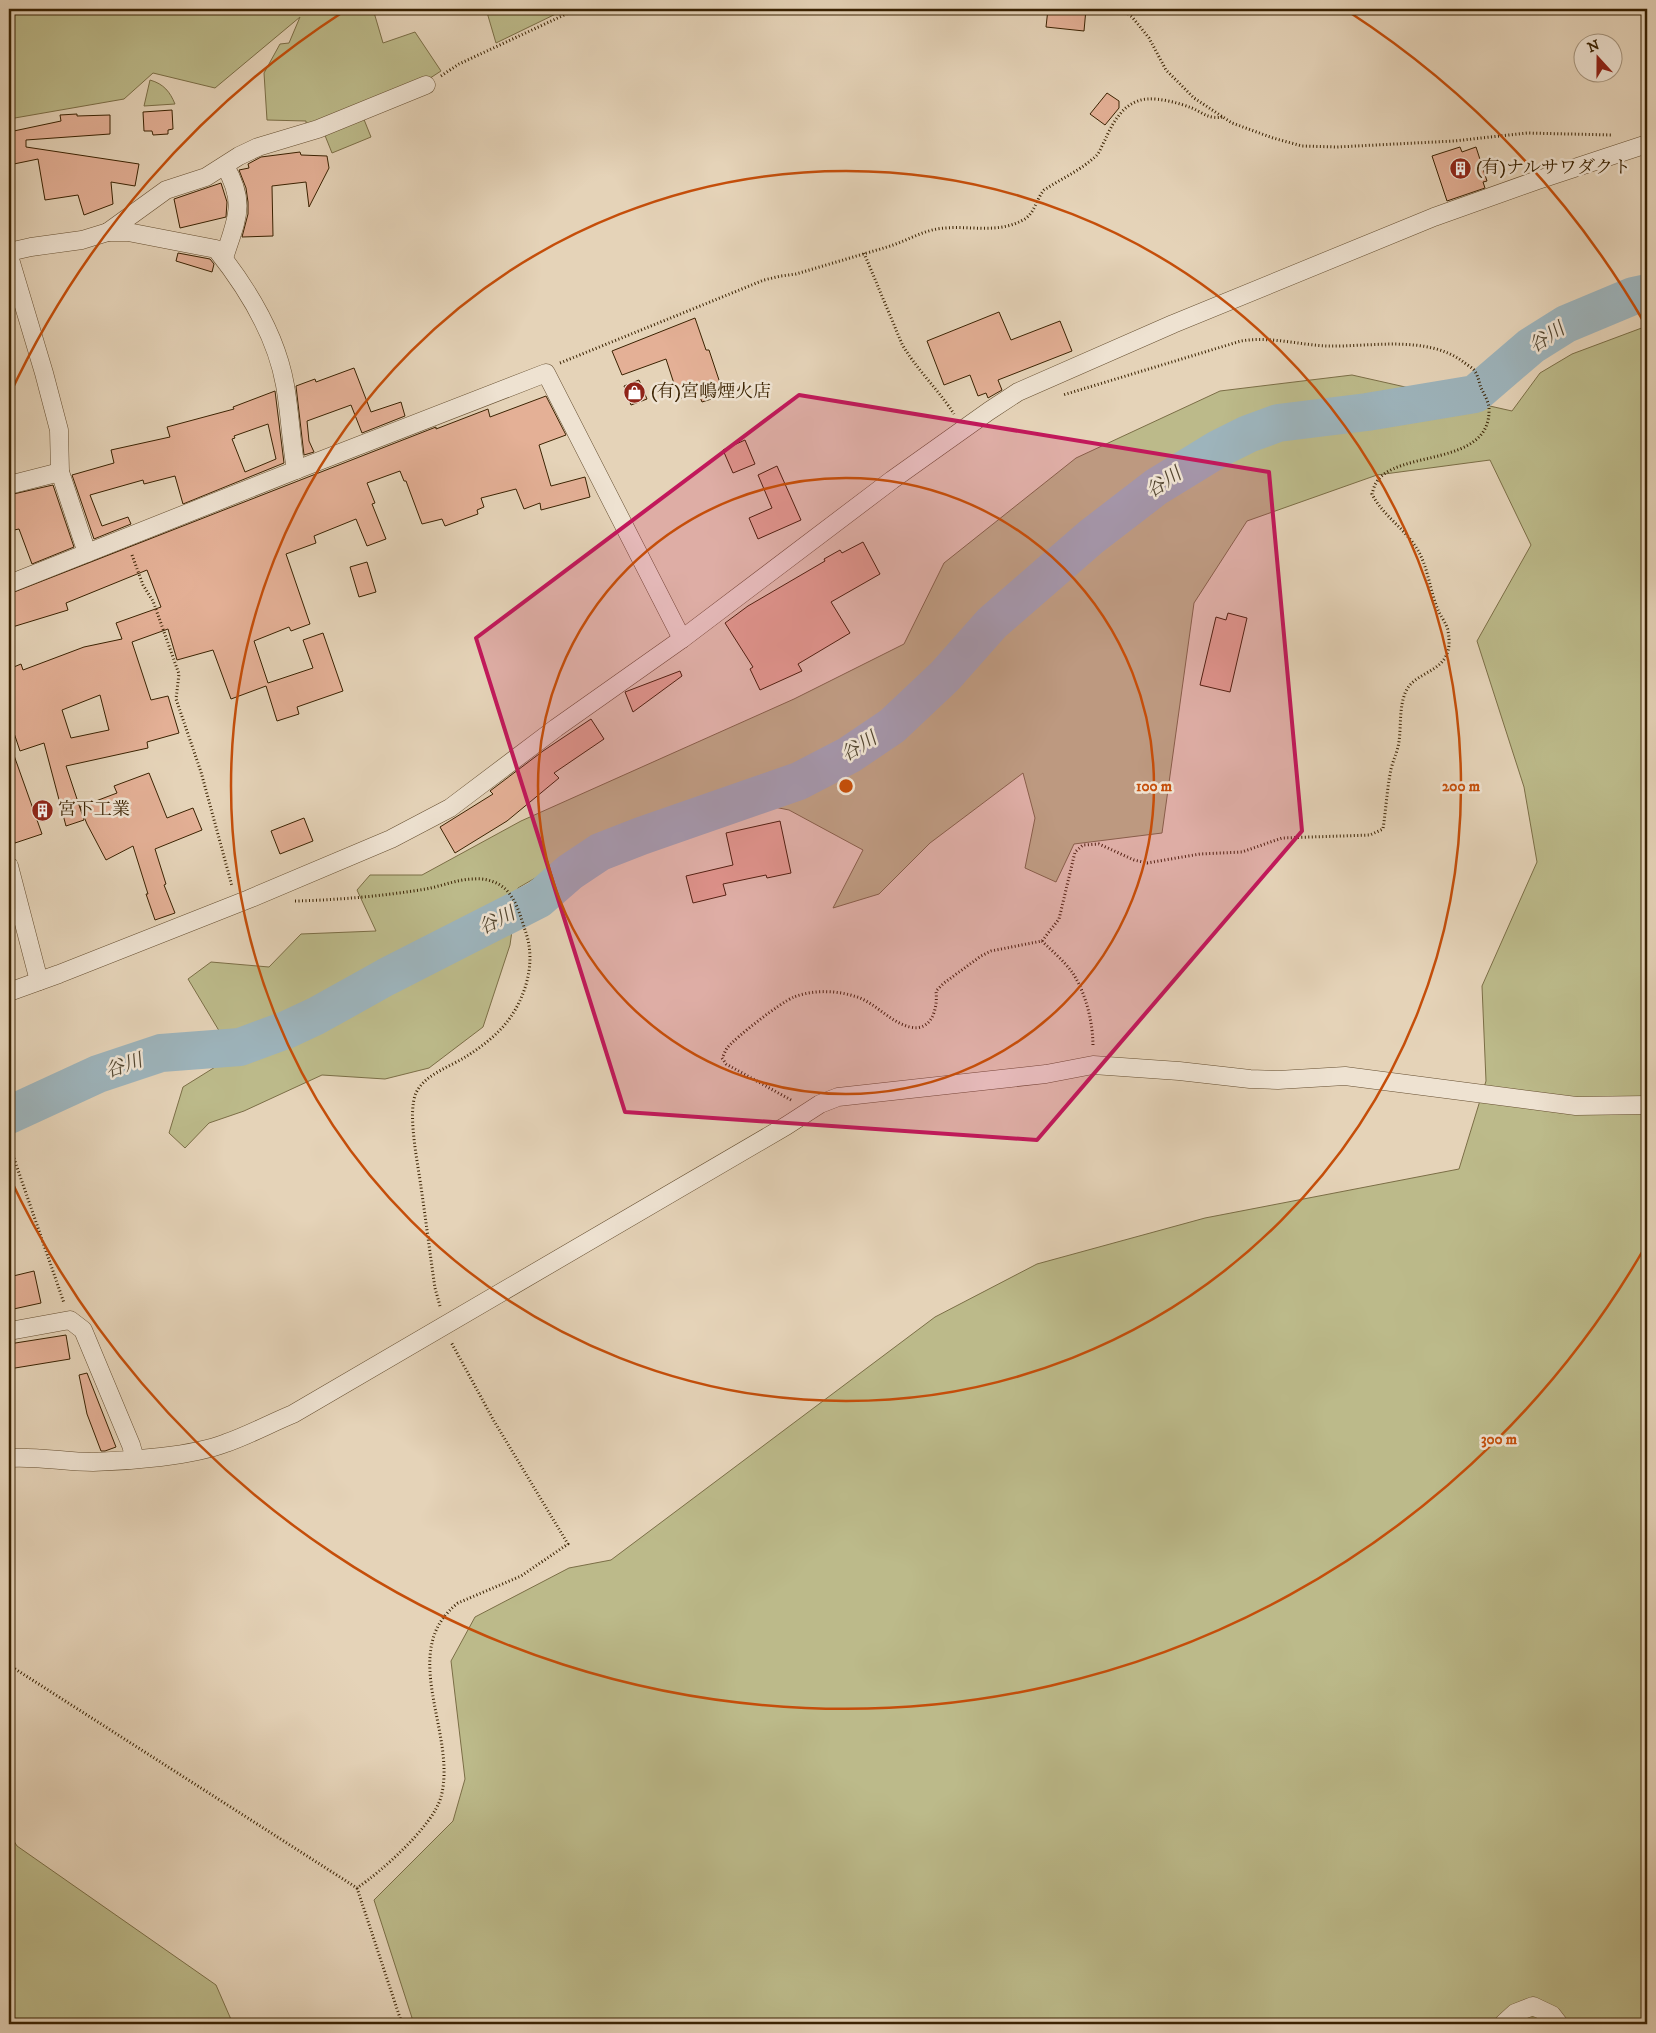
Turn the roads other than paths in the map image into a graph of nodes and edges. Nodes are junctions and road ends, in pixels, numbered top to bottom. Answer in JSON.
{"nodes":[{"id":1,"x":426,"y":86,"type":"road end"},
{"id":2,"x":1647,"y":144,"type":"edge"},
{"id":3,"x":225,"y":166,"type":"junction"},
{"id":4,"x":108,"y":232,"type":"junction"},
{"id":5,"x":9,"y":252,"type":"edge"},
{"id":6,"x":9,"y":256,"type":"edge"},
{"id":7,"x":224,"y":258,"type":"junction"},
{"id":8,"x":296,"y":470,"type":"junction"},
{"id":9,"x":60,"y":472,"type":"junction"},
{"id":10,"x":9,"y":486,"type":"edge"},
{"id":11,"x":87,"y":553,"type":"junction"},
{"id":12,"x":9,"y":584,"type":"edge"},
{"id":13,"x":682,"y":639,"type":"junction"},
{"id":14,"x":9,"y":866,"type":"edge"},
{"id":15,"x":39,"y":981,"type":"junction"},
{"id":16,"x":9,"y":992,"type":"edge"},
{"id":17,"x":1647,"y":1105,"type":"edge"},
{"id":18,"x":15,"y":1330,"type":"dead end"},
{"id":19,"x":9,"y":1458,"type":"edge"},
{"id":20,"x":135,"y":1459,"type":"junction"},
{"id":21,"x":1503,"y":2024,"type":"edge"},
{"id":22,"x":1558,"y":2024,"type":"edge"}],
"edges":[{"from":1,"to":3,"type":"street"},
{"from":2,"to":13,"type":"street"},
{"from":3,"to":4,"type":"street"},
{"from":3,"to":7,"type":"street"},
{"from":4,"to":5,"type":"street"},
{"from":4,"to":7,"type":"street"},
{"from":6,"to":9,"type":"street"},
{"from":7,"to":8,"type":"street"},
{"from":8,"to":11,"type":"street"},
{"from":8,"to":13,"type":"street"},
{"from":9,"to":10,"type":"street"},
{"from":9,"to":11,"type":"street"},
{"from":11,"to":12,"type":"street"},
{"from":13,"to":15,"type":"street"},
{"from":14,"to":15,"type":"street"},
{"from":15,"to":16,"type":"street"},
{"from":17,"to":20,"type":"street"},
{"from":18,"to":20,"type":"street"},
{"from":19,"to":20,"type":"street"},
{"from":21,"to":22,"type":"street"}]}
